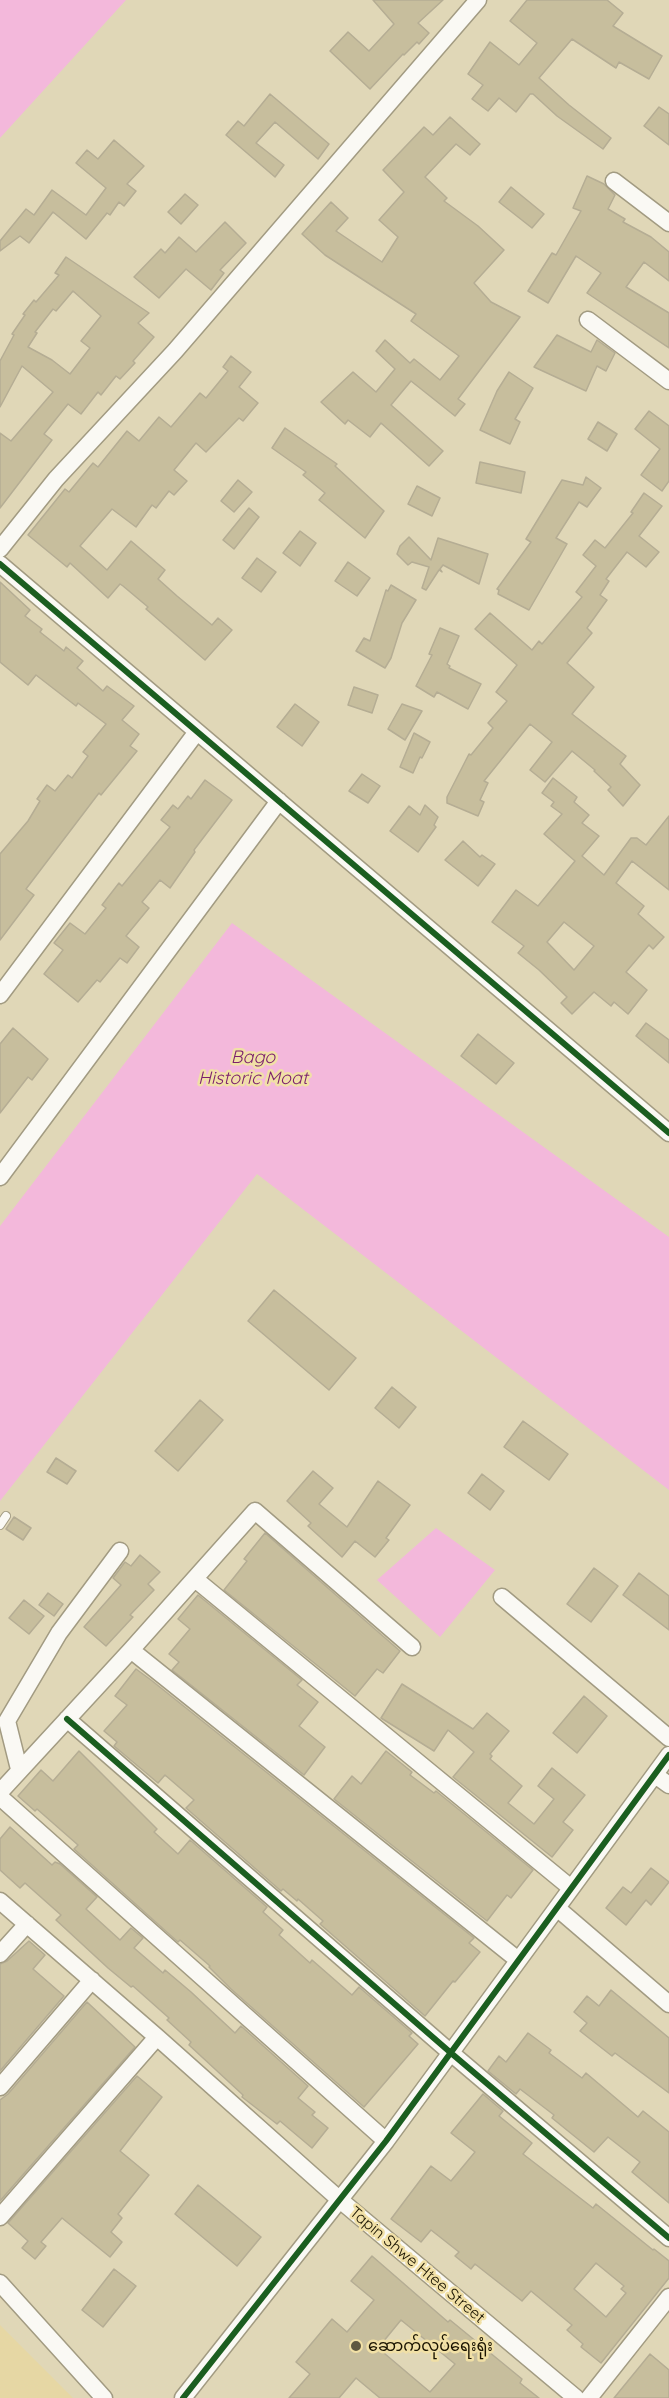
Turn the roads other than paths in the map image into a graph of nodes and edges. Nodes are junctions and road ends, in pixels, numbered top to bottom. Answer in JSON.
{"nodes":[{"id":1,"x":478,"y":0,"type":"edge"},
{"id":2,"x":614,"y":181,"type":"dead end"},
{"id":3,"x":669,"y":224,"type":"edge"},
{"id":4,"x":588,"y":320,"type":"dead end"},
{"id":5,"x":669,"y":381,"type":"edge"},
{"id":6,"x":0,"y":549,"type":"edge"},
{"id":7,"x":0,"y":564,"type":"edge"},
{"id":8,"x":196,"y":733,"type":"junction"},
{"id":9,"x":279,"y":801,"type":"junction"},
{"id":10,"x":0,"y":995,"type":"edge"},
{"id":11,"x":669,"y":1133,"type":"edge"},
{"id":12,"x":0,"y":1177,"type":"edge"},
{"id":13,"x":6,"y":1516,"type":"dead end"},
{"id":14,"x":0,"y":1525,"type":"edge"},
{"id":15,"x":120,"y":1551,"type":"dead end"},
{"id":16,"x":195,"y":1579,"type":"junction"},
{"id":17,"x":502,"y":1597,"type":"dead end"},
{"id":18,"x":412,"y":1647,"type":"dead end"},
{"id":19,"x":131,"y":1650,"type":"junction"},
{"id":20,"x":67,"y":1719,"type":"junction"},
{"id":21,"x":669,"y":1737,"type":"edge"},
{"id":22,"x":669,"y":1755,"type":"edge"},
{"id":23,"x":19,"y":1769,"type":"junction"},
{"id":24,"x":655,"y":1775,"type":"junction"},
{"id":25,"x":669,"y":1785,"type":"edge"},
{"id":26,"x":0,"y":1792,"type":"edge"},
{"id":27,"x":0,"y":1797,"type":"edge"},
{"id":28,"x":571,"y":1888,"type":"junction"},
{"id":29,"x":0,"y":1901,"type":"edge"},
{"id":30,"x":557,"y":1908,"type":"junction"},
{"id":31,"x":27,"y":1924,"type":"junction"},
{"id":32,"x":0,"y":1954,"type":"edge"},
{"id":33,"x":518,"y":1960,"type":"junction"},
{"id":34,"x":92,"y":1980,"type":"junction"},
{"id":35,"x":669,"y":2004,"type":"edge"},
{"id":36,"x":157,"y":2037,"type":"junction"},
{"id":37,"x":451,"y":2053,"type":"junction"},
{"id":38,"x":0,"y":2087,"type":"edge"},
{"id":39,"x":386,"y":2141,"type":"junction"},
{"id":40,"x":340,"y":2200,"type":"junction"},
{"id":41,"x":0,"y":2217,"type":"edge"},
{"id":42,"x":669,"y":2238,"type":"edge"},
{"id":43,"x":0,"y":2283,"type":"edge"},
{"id":44,"x":669,"y":2297,"type":"edge"},
{"id":45,"x":104,"y":2398,"type":"edge"},
{"id":46,"x":183,"y":2398,"type":"edge"},
{"id":47,"x":576,"y":2398,"type":"edge"},
{"id":48,"x":589,"y":2398,"type":"edge"}],
"edges":[{"from":1,"to":6,"type":"street"},
{"from":2,"to":3,"type":"street"},
{"from":4,"to":5,"type":"street"},
{"from":7,"to":8,"type":"street"},
{"from":8,"to":9,"type":"street"},
{"from":8,"to":10,"type":"street"},
{"from":9,"to":11,"type":"street"},
{"from":9,"to":12,"type":"street"},
{"from":13,"to":14,"type":"lane"},
{"from":15,"to":23,"type":"street"},
{"from":16,"to":18,"type":"street"},
{"from":16,"to":19,"type":"street"},
{"from":16,"to":28,"type":"street"},
{"from":17,"to":21,"type":"street"},
{"from":19,"to":20,"type":"street"},
{"from":19,"to":33,"type":"street"},
{"from":20,"to":23,"type":"street"},
{"from":20,"to":37,"type":"street"},
{"from":22,"to":24,"type":"street"},
{"from":23,"to":26,"type":"street"},
{"from":24,"to":25,"type":"street"},
{"from":24,"to":28,"type":"street"},
{"from":27,"to":39,"type":"street"},
{"from":28,"to":30,"type":"street"},
{"from":29,"to":31,"type":"street","name":"Tapin Shwe Htee Street"},
{"from":30,"to":33,"type":"street"},
{"from":30,"to":35,"type":"street"},
{"from":31,"to":32,"type":"street"},
{"from":31,"to":34,"type":"street","name":"Tapin Shwe Htee Street"},
{"from":33,"to":37,"type":"street"},
{"from":34,"to":36,"type":"street","name":"Tapin Shwe Htee Street"},
{"from":34,"to":38,"type":"street"},
{"from":36,"to":40,"type":"street","name":"Tapin Shwe Htee Street"},
{"from":36,"to":41,"type":"street"},
{"from":37,"to":39,"type":"street"},
{"from":37,"to":42,"type":"street"},
{"from":39,"to":40,"type":"street"},
{"from":40,"to":46,"type":"street"},
{"from":40,"to":47,"type":"street","name":"Tapin Shwe Htee Street"},
{"from":43,"to":45,"type":"street"},
{"from":44,"to":48,"type":"street"}]}
